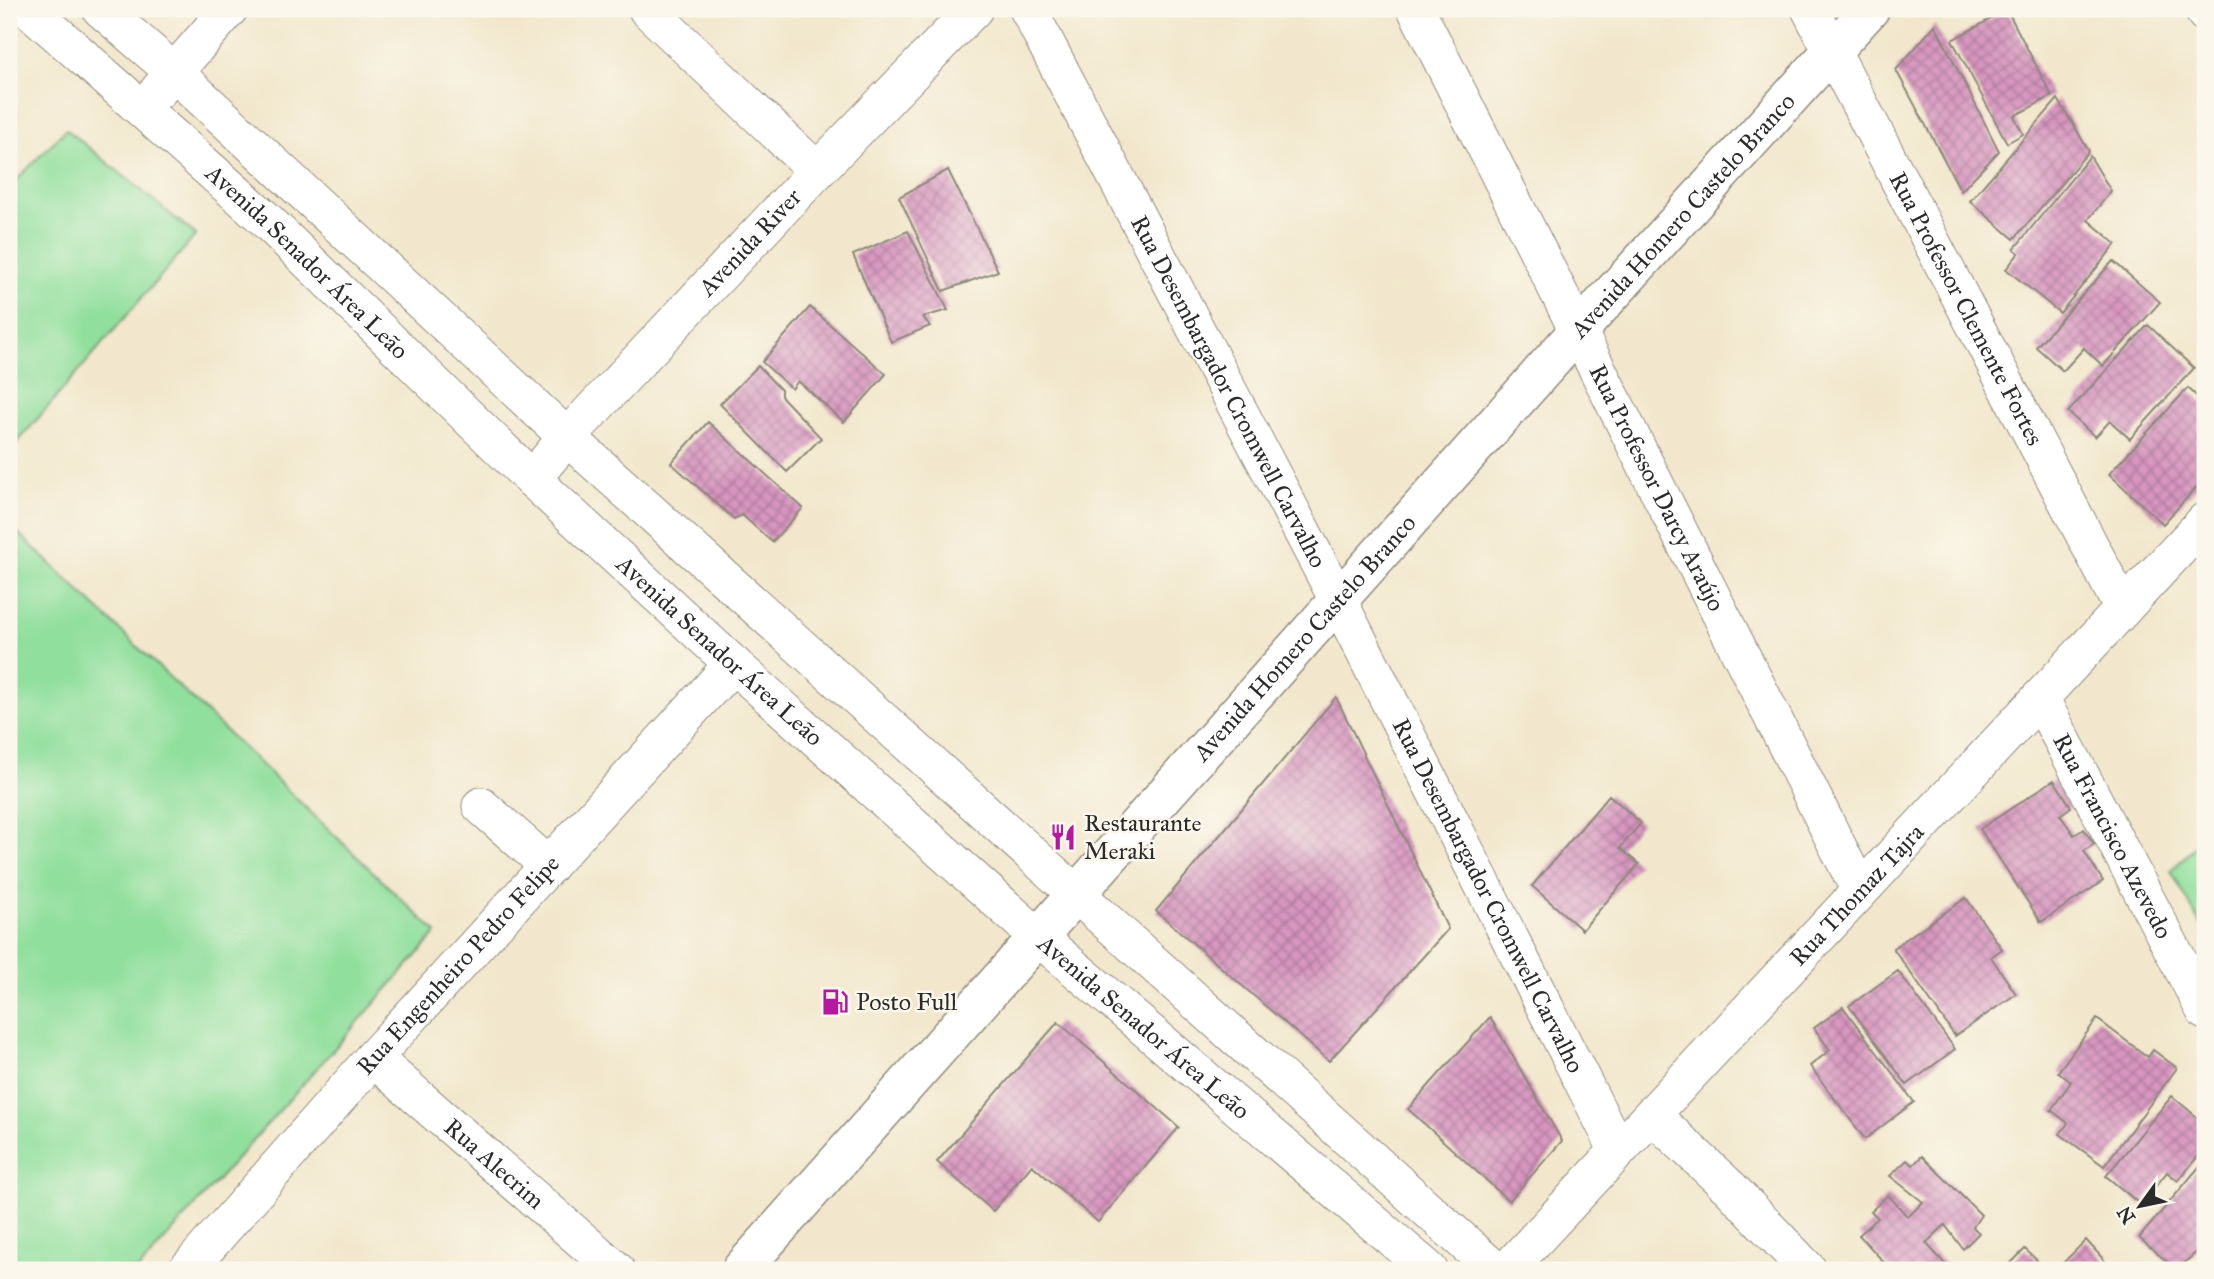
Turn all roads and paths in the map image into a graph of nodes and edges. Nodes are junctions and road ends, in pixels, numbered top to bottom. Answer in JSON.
{"nodes":[{"id":1,"x":29,"y":9,"type":"edge"},
{"id":2,"x":101,"y":9,"type":"edge"},
{"id":3,"x":229,"y":9,"type":"edge"},
{"id":4,"x":647,"y":9,"type":"edge"},
{"id":5,"x":974,"y":9,"type":"edge"},
{"id":6,"x":1028,"y":9,"type":"edge"},
{"id":7,"x":1416,"y":9,"type":"edge"},
{"id":8,"x":1810,"y":9,"type":"edge"},
{"id":9,"x":1870,"y":9,"type":"edge"},
{"id":10,"x":1832,"y":52,"type":"junction"},
{"id":11,"x":174,"y":72,"type":"junction"},
{"id":12,"x":144,"y":108,"type":"junction"},
{"id":13,"x":817,"y":171,"type":"junction"},
{"id":14,"x":1579,"y":330,"type":"junction"},
{"id":15,"x":567,"y":437,"type":"junction"},
{"id":16,"x":532,"y":480,"type":"junction"},
{"id":17,"x":2205,"y":521,"type":"edge"},
{"id":18,"x":1338,"y":600,"type":"junction"},
{"id":19,"x":2123,"y":609,"type":"junction"},
{"id":20,"x":733,"y":664,"type":"junction"},
{"id":21,"x":2040,"y":698,"type":"junction"},
{"id":22,"x":481,"y":806,"type":"dead end"},
{"id":23,"x":549,"y":866,"type":"junction"},
{"id":24,"x":1860,"y":891,"type":"junction"},
{"id":25,"x":1077,"y":894,"type":"junction"},
{"id":26,"x":1038,"y":937,"type":"junction"},
{"id":27,"x":2205,"y":1011,"type":"edge"},
{"id":28,"x":373,"y":1058,"type":"junction"},
{"id":29,"x":1653,"y":1116,"type":"junction"},
{"id":30,"x":1618,"y":1151,"type":"junction"},
{"id":31,"x":187,"y":1270,"type":"edge"},
{"id":32,"x":615,"y":1270,"type":"edge"},
{"id":33,"x":741,"y":1270,"type":"edge"},
{"id":34,"x":1429,"y":1270,"type":"edge"},
{"id":35,"x":1495,"y":1270,"type":"edge"},
{"id":36,"x":1507,"y":1270,"type":"edge"},
{"id":37,"x":1808,"y":1270,"type":"edge"}],
"edges":[{"from":1,"to":12,"type":"street","name":"Avenida Senador Área Leão"},
{"from":2,"to":11,"type":"street","name":"Avenida Senador Área Leão"},
{"from":3,"to":11,"type":"street"},
{"from":4,"to":13,"type":"street"},
{"from":5,"to":13,"type":"street","name":"Avenida River"},
{"from":6,"to":18,"type":"street","name":"Rua Desembargador Cromwell Carvalho"},
{"from":7,"to":14,"type":"street","name":"Rua Professor Darcy Araújo"},
{"from":8,"to":10,"type":"street","name":"Rua Professor Clemente Fortes"},
{"from":9,"to":10,"type":"main road","name":"Avenida Homero Castelo Branco"},
{"from":10,"to":14,"type":"main road","name":"Avenida Homero Castelo Branco"},
{"from":10,"to":19,"type":"street","name":"Rua Professor Clemente Fortes"},
{"from":11,"to":12,"type":"street"},
{"from":11,"to":15,"type":"street","name":"Avenida Senador Área Leão"},
{"from":12,"to":16,"type":"street","name":"Avenida Senador Área Leão"},
{"from":13,"to":15,"type":"street","name":"Avenida River"},
{"from":14,"to":18,"type":"main road","name":"Avenida Homero Castelo Branco"},
{"from":14,"to":24,"type":"street","name":"Rua Professor Darcy Araújo"},
{"from":15,"to":16,"type":"street","name":"Avenida River"},
{"from":15,"to":25,"type":"street","name":"Avenida Senador Área Leão"},
{"from":16,"to":20,"type":"street","name":"Avenida Senador Área Leão"},
{"from":17,"to":19,"type":"street","name":"Rua Thomaz Tajra"},
{"from":18,"to":25,"type":"main road","name":"Avenida Homero Castelo Branco"},
{"from":18,"to":30,"type":"street","name":"Rua Desembargador Cromwell Carvalho"},
{"from":19,"to":21,"type":"street","name":"Rua Thomaz Tajra"},
{"from":20,"to":23,"type":"street","name":"Rua Engenheiro Pedro Felipe"},
{"from":20,"to":26,"type":"street","name":"Avenida Senador Área Leão"},
{"from":21,"to":24,"type":"street","name":"Rua Thomaz Tajra"},
{"from":21,"to":27,"type":"street","name":"Rua Francisco Azevedo"},
{"from":22,"to":23,"type":"street"},
{"from":23,"to":28,"type":"street","name":"Rua Engenheiro Pedro Felipe"},
{"from":24,"to":29,"type":"street","name":"Rua Thomaz Tajra"},
{"from":25,"to":26,"type":"main road","name":"Avenida Homero Castelo Branco"},
{"from":25,"to":35,"type":"street","name":"Avenida Senador Área Leão"},
{"from":26,"to":33,"type":"main road","name":"Avenida Homero Castelo Branco"},
{"from":26,"to":34,"type":"street","name":"Avenida Senador Área Leão"},
{"from":28,"to":31,"type":"street","name":"Rua Engenheiro Pedro Felipe"},
{"from":28,"to":32,"type":"street","name":"Rua Alecrim"},
{"from":29,"to":30,"type":"street","name":"Rua Thomaz Tajra"},
{"from":29,"to":37,"type":"street"},
{"from":30,"to":36,"type":"street","name":"Rua Thomaz Tajra"}]}
